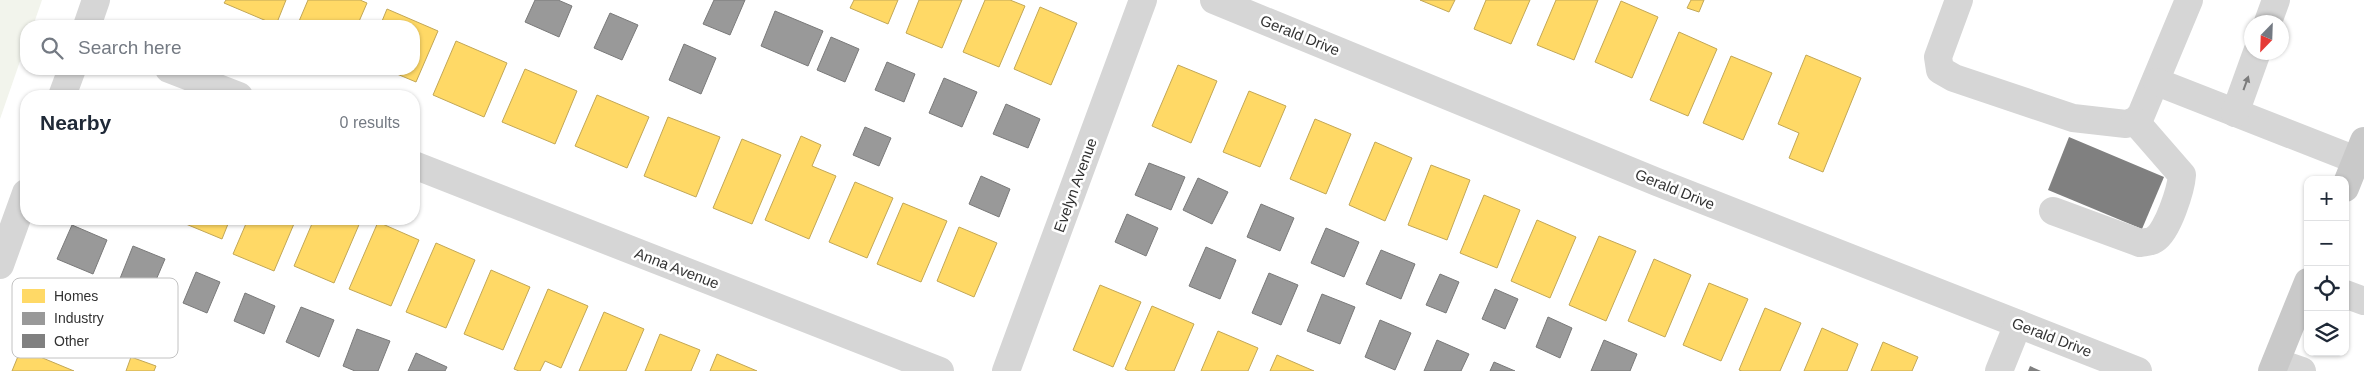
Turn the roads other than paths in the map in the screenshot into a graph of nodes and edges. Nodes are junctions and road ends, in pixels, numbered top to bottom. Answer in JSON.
{"nodes":[{"id":1,"x":96,"y":0,"type":"edge"},
{"id":2,"x":1143,"y":0,"type":"edge"},
{"id":3,"x":1214,"y":0,"type":"edge"},
{"id":4,"x":1959,"y":0,"type":"edge"},
{"id":5,"x":2189,"y":0,"type":"edge"},
{"id":6,"x":2276,"y":0,"type":"edge"},
{"id":7,"x":2271,"y":15,"type":"edge"},
{"id":8,"x":89,"y":20,"type":"edge"},
{"id":9,"x":2254,"y":60,"type":"edge"},
{"id":10,"x":70,"y":75,"type":"edge"},
{"id":11,"x":185,"y":75,"type":"edge"},
{"id":12,"x":2157,"y":82,"type":"junction"},
{"id":13,"x":64,"y":90,"type":"edge"},
{"id":14,"x":223,"y":90,"type":"edge"},
{"id":15,"x":2235,"y":113,"type":"junction"},
{"id":16,"x":2136,"y":121,"type":"junction"},
{"id":17,"x":2360,"y":150,"type":"edge"},
{"id":18,"x":420,"y":167,"type":"edge"},
{"id":19,"x":2349,"y":178,"type":"edge"},
{"id":20,"x":20,"y":210,"type":"edge"},
{"id":21,"x":2053,"y":211,"type":"dead end"},
{"id":22,"x":0,"y":265,"type":"edge"},
{"id":23,"x":2304,"y":292,"type":"edge"},
{"id":24,"x":2349,"y":295,"type":"edge"},
{"id":25,"x":2364,"y":301,"type":"edge"},
{"id":26,"x":2018,"y":324,"type":"junction"},
{"id":27,"x":2274,"y":366,"type":"edge"},
{"id":28,"x":940,"y":371,"type":"edge"},
{"id":29,"x":1006,"y":371,"type":"edge"},
{"id":30,"x":1999,"y":371,"type":"edge"},
{"id":31,"x":2138,"y":371,"type":"edge"},
{"id":32,"x":2302,"y":371,"type":"edge"}],
"edges":[{"from":1,"to":8,"type":"street"},
{"from":2,"to":29,"type":"street","name":"Evelyn Avenue"},
{"from":3,"to":26,"type":"street","name":"Gerald Drive"},
{"from":4,"to":16,"type":"street"},
{"from":5,"to":12,"type":"street"},
{"from":6,"to":7,"type":"street"},
{"from":15,"to":9,"type":"street","one_way":true},
{"from":10,"to":13,"type":"street"},
{"from":11,"to":14,"type":"street"},
{"from":12,"to":15,"type":"street"},
{"from":12,"to":16,"type":"street"},
{"from":15,"to":17,"type":"street"},
{"from":16,"to":21,"type":"street"},
{"from":17,"to":19,"type":"main road"},
{"from":18,"to":28,"type":"street","name":"Anna Avenue"},
{"from":20,"to":22,"type":"street"},
{"from":23,"to":27,"type":"main road"},
{"from":24,"to":25,"type":"street"},
{"from":26,"to":30,"type":"street"},
{"from":26,"to":31,"type":"street","name":"Gerald Drive"},
{"from":27,"to":32,"type":"street"}]}
